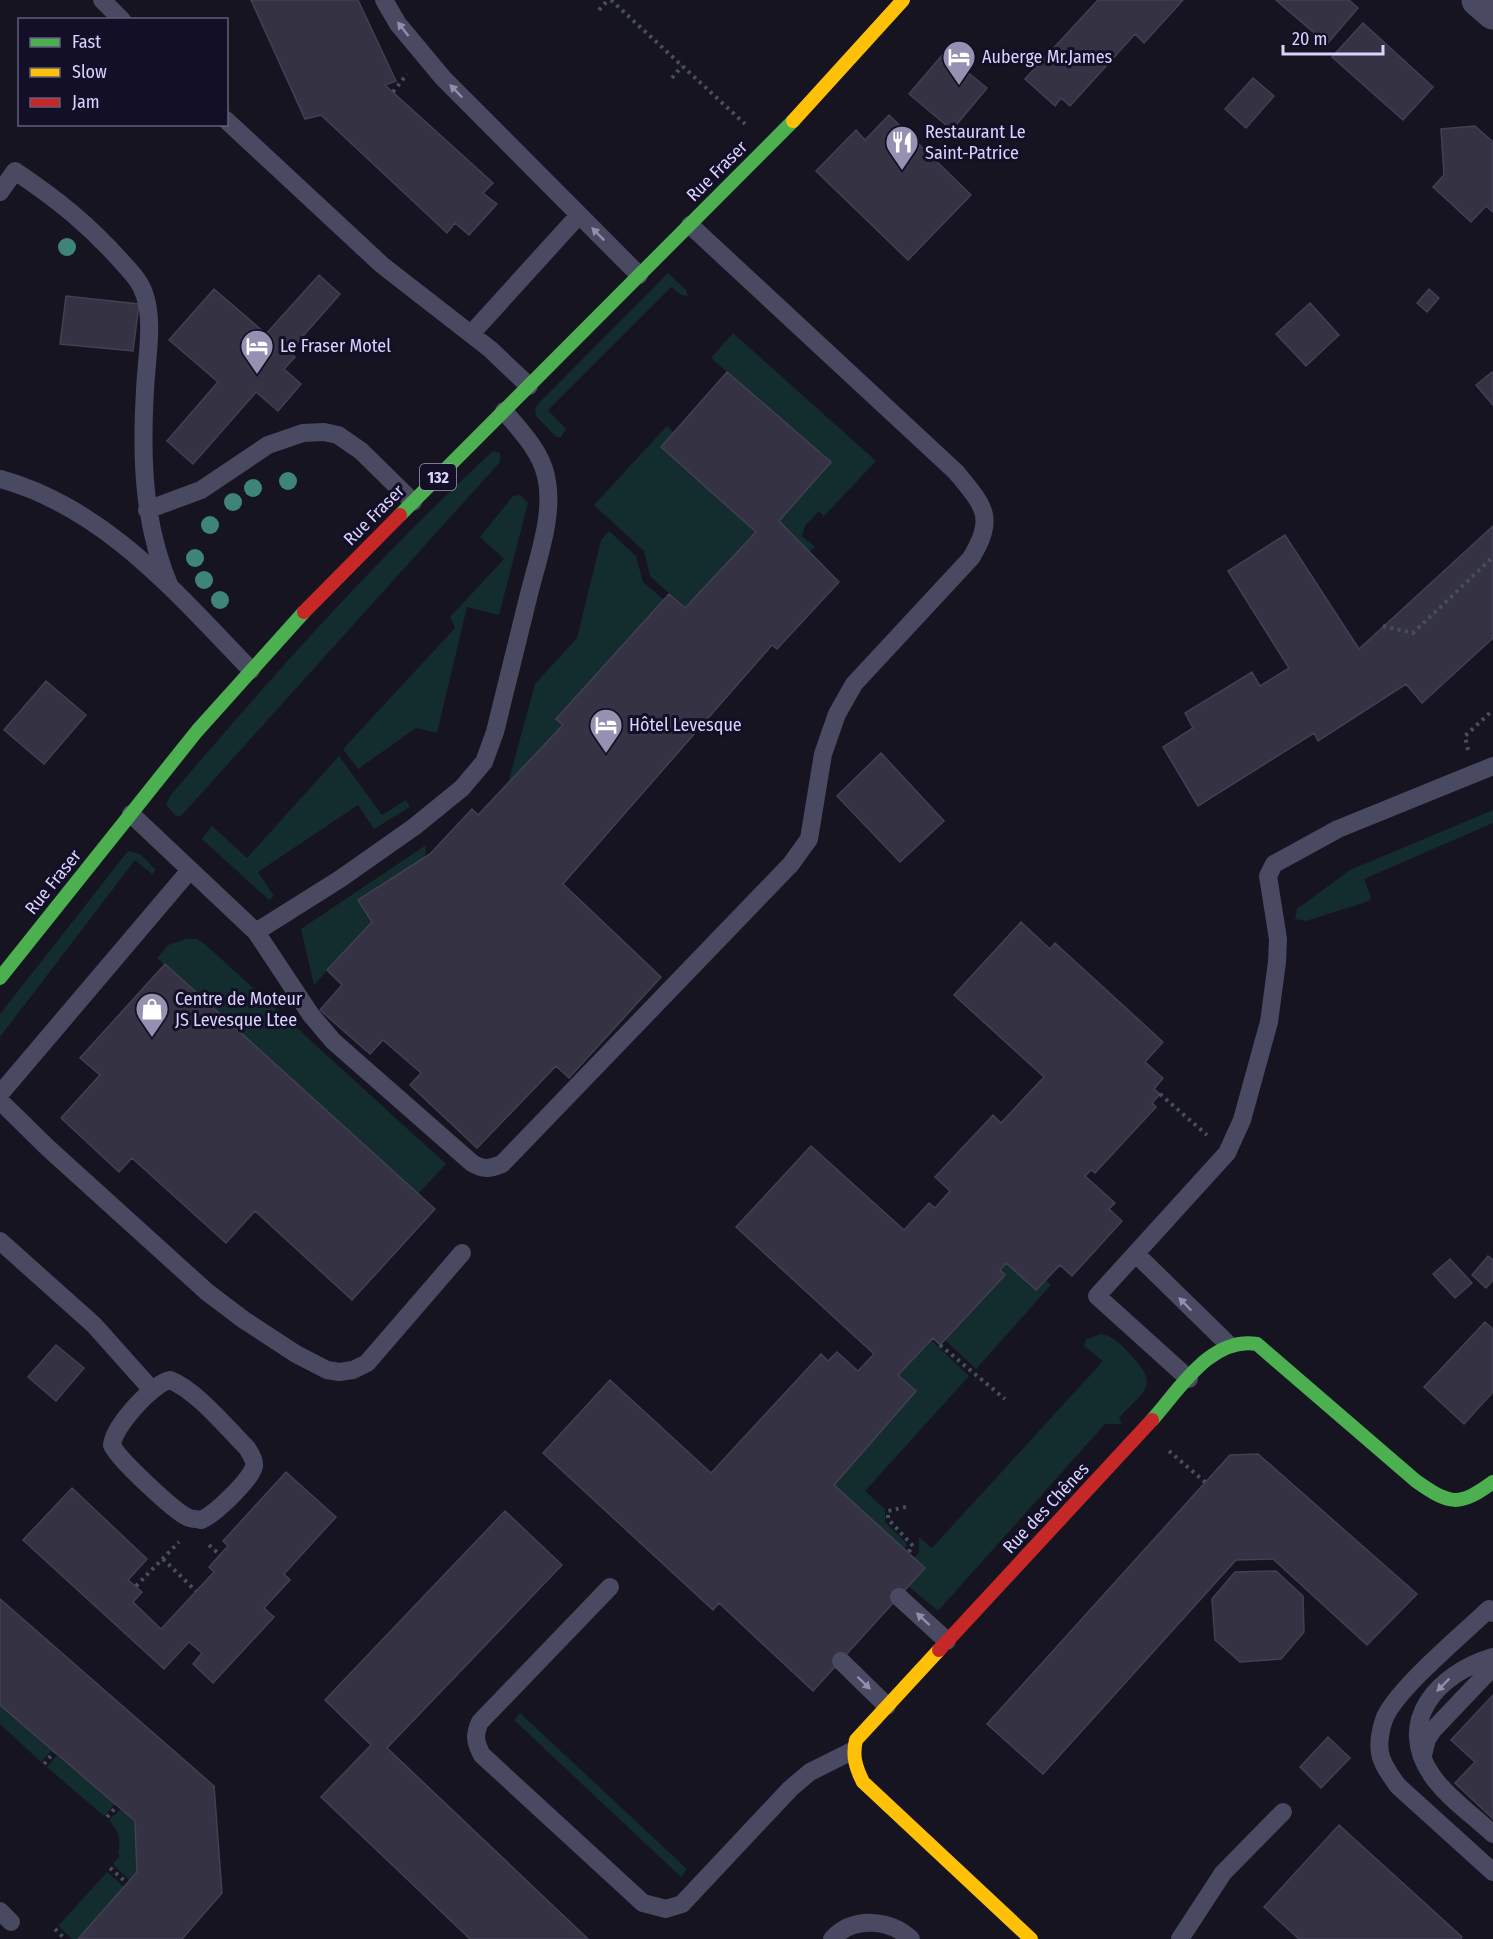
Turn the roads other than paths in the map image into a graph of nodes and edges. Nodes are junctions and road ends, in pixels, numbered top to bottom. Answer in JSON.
{"nodes":[{"id":1,"x":102,"y":0,"type":"edge"},
{"id":2,"x":384,"y":0,"type":"edge"},
{"id":3,"x":903,"y":0,"type":"edge"},
{"id":4,"x":1478,"y":0,"type":"edge"},
{"id":5,"x":1493,"y":13,"type":"edge"},
{"id":6,"x":120,"y":18,"type":"edge"},
{"id":7,"x":228,"y":122,"type":"edge"},
{"id":8,"x":0,"y":192,"type":"edge"},
{"id":9,"x":579,"y":215,"type":"junction"},
{"id":10,"x":690,"y":225,"type":"junction"},
{"id":11,"x":639,"y":275,"type":"junction"},
{"id":12,"x":471,"y":334,"type":"junction"},
{"id":13,"x":529,"y":386,"type":"junction"},
{"id":14,"x":504,"y":411,"type":"junction"},
{"id":15,"x":0,"y":479,"type":"edge"},
{"id":16,"x":413,"y":502,"type":"junction"},
{"id":17,"x":147,"y":510,"type":"junction"},
{"id":18,"x":170,"y":587,"type":"junction"},
{"id":19,"x":251,"y":670,"type":"junction"},
{"id":20,"x":1493,"y":766,"type":"edge"},
{"id":21,"x":131,"y":814,"type":"junction"},
{"id":22,"x":190,"y":870,"type":"junction"},
{"id":23,"x":256,"y":932,"type":"junction"},
{"id":24,"x":0,"y":978,"type":"edge"},
{"id":25,"x":0,"y":1094,"type":"edge"},
{"id":26,"x":0,"y":1101,"type":"edge"},
{"id":27,"x":0,"y":1241,"type":"edge"},
{"id":28,"x":462,"y":1253,"type":"dead end"},
{"id":29,"x":1136,"y":1254,"type":"junction"},
{"id":30,"x":1228,"y":1344,"type":"junction"},
{"id":31,"x":1189,"y":1379,"type":"junction"},
{"id":32,"x":152,"y":1390,"type":"junction"},
{"id":33,"x":1493,"y":1482,"type":"edge"},
{"id":34,"x":610,"y":1587,"type":"dead end"},
{"id":35,"x":899,"y":1597,"type":"dead end"},
{"id":36,"x":1493,"y":1613,"type":"edge"},
{"id":37,"x":947,"y":1641,"type":"junction"},
{"id":38,"x":1493,"y":1657,"type":"edge"},
{"id":39,"x":841,"y":1661,"type":"dead end"},
{"id":40,"x":1493,"y":1666,"type":"edge"},
{"id":41,"x":887,"y":1706,"type":"junction"},
{"id":42,"x":852,"y":1751,"type":"junction"},
{"id":43,"x":1423,"y":1759,"type":"junction"},
{"id":44,"x":1283,"y":1812,"type":"dead end"},
{"id":45,"x":1493,"y":1834,"type":"edge"},
{"id":46,"x":1493,"y":1872,"type":"edge"},
{"id":47,"x":832,"y":1939,"type":"edge"},
{"id":48,"x":911,"y":1939,"type":"edge"},
{"id":49,"x":1031,"y":1939,"type":"edge"},
{"id":50,"x":1180,"y":1939,"type":"edge"}],
"edges":[{"from":1,"to":6,"type":"lane"},
{"from":9,"to":2,"type":"lane","one_way":true},
{"from":3,"to":10,"type":"main road","name":"Rue Fraser","number":"132"},
{"from":4,"to":5,"type":"street"},
{"from":7,"to":12,"type":"lane"},
{"from":8,"to":17,"type":"lane"},
{"from":11,"to":9,"type":"lane","one_way":true},
{"from":9,"to":12,"type":"lane"},
{"from":10,"to":11,"type":"main road","name":"Rue Fraser","number":"132"},
{"from":10,"to":23,"type":"lane"},
{"from":11,"to":13,"type":"main road","name":"Rue Fraser","number":"132"},
{"from":12,"to":13,"type":"lane"},
{"from":13,"to":14,"type":"main road","name":"Rue Fraser","number":"132"},
{"from":14,"to":16,"type":"main road","name":"Rue Fraser","number":"132"},
{"from":14,"to":23,"type":"lane"},
{"from":15,"to":18,"type":"lane"},
{"from":16,"to":17,"type":"lane"},
{"from":16,"to":19,"type":"main road","name":"Rue Fraser","number":"132"},
{"from":17,"to":18,"type":"lane"},
{"from":18,"to":19,"type":"lane"},
{"from":19,"to":21,"type":"main road","name":"Rue Fraser","number":"132"},
{"from":20,"to":29,"type":"lane"},
{"from":21,"to":22,"type":"lane"},
{"from":21,"to":24,"type":"main road","name":"Rue Fraser","number":"132"},
{"from":22,"to":23,"type":"lane"},
{"from":22,"to":25,"type":"lane"},
{"from":26,"to":28,"type":"lane"},
{"from":27,"to":32,"type":"lane"},
{"from":30,"to":29,"type":"lane","one_way":true},
{"from":29,"to":31,"type":"lane"},
{"from":30,"to":31,"type":"main road","name":"Rue des Chênes"},
{"from":30,"to":33,"type":"main road"},
{"from":31,"to":37,"type":"main road","name":"Rue des Chênes"},
{"from":32,"to":32,"type":"lane"},
{"from":34,"to":42,"type":"lane"},
{"from":37,"to":35,"type":"lane","one_way":true},
{"from":36,"to":46,"type":"lane"},
{"from":37,"to":41,"type":"main road","name":"Rue des Chênes"},
{"from":38,"to":43,"type":"lane","one_way":true},
{"from":39,"to":41,"type":"lane","one_way":true},
{"from":40,"to":43,"type":"lane"},
{"from":41,"to":42,"type":"main road","name":"Rue des Chênes"},
{"from":42,"to":49,"type":"main road"},
{"from":43,"to":45,"type":"lane"},
{"from":44,"to":50,"type":"lane"},
{"from":47,"to":48,"type":"lane"}]}
